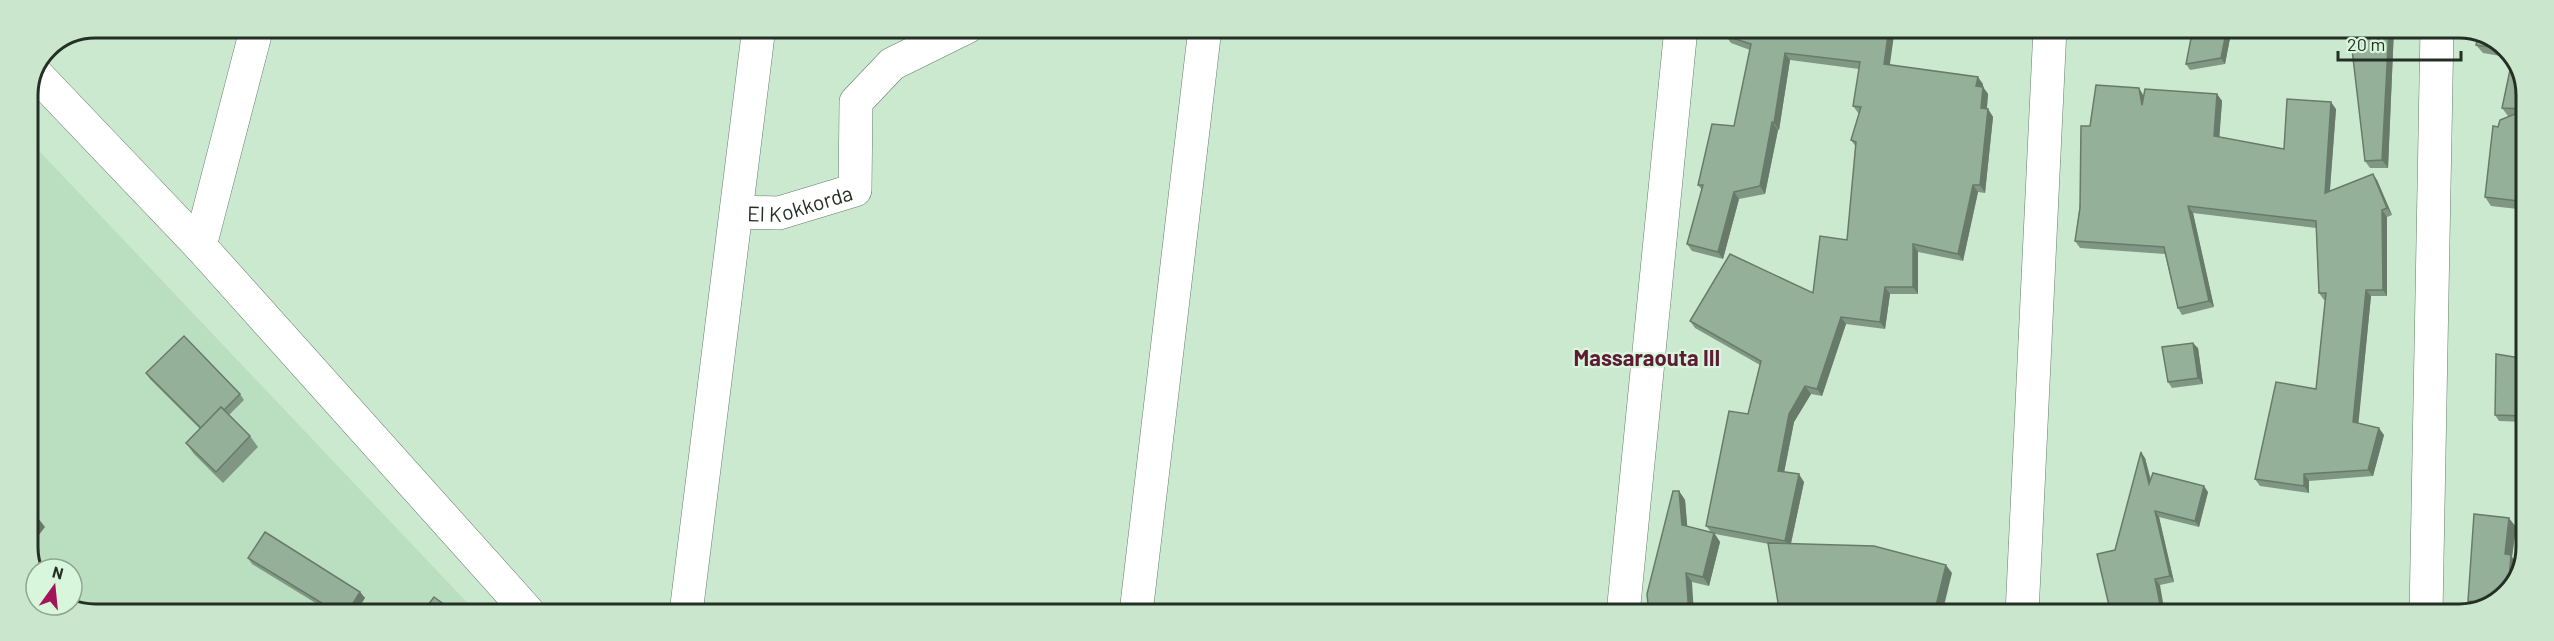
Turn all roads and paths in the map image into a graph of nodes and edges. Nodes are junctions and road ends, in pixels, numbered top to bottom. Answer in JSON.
{"nodes":[{"id":1,"x":254,"y":38,"type":"edge"},
{"id":2,"x":758,"y":38,"type":"edge"},
{"id":3,"x":945,"y":38,"type":"edge"},
{"id":4,"x":1204,"y":38,"type":"edge"},
{"id":5,"x":1680,"y":38,"type":"edge"},
{"id":6,"x":2050,"y":38,"type":"edge"},
{"id":7,"x":2437,"y":38,"type":"edge"},
{"id":8,"x":40,"y":78,"type":"edge"},
{"id":9,"x":736,"y":212,"type":"junction"},
{"id":10,"x":200,"y":246,"type":"junction"},
{"id":11,"x":521,"y":604,"type":"edge"},
{"id":12,"x":687,"y":604,"type":"edge"},
{"id":13,"x":1137,"y":604,"type":"edge"},
{"id":14,"x":1624,"y":604,"type":"edge"},
{"id":15,"x":2022,"y":604,"type":"edge"},
{"id":16,"x":2426,"y":604,"type":"edge"}],
"edges":[{"from":1,"to":10,"type":"street"},
{"from":2,"to":9,"type":"street"},
{"from":3,"to":9,"type":"street","name":"El Kokkorda"},
{"from":4,"to":13,"type":"street"},
{"from":5,"to":14,"type":"street"},
{"from":6,"to":15,"type":"street"},
{"from":7,"to":16,"type":"street"},
{"from":8,"to":10,"type":"street"},
{"from":9,"to":12,"type":"street"},
{"from":10,"to":11,"type":"street"}]}
